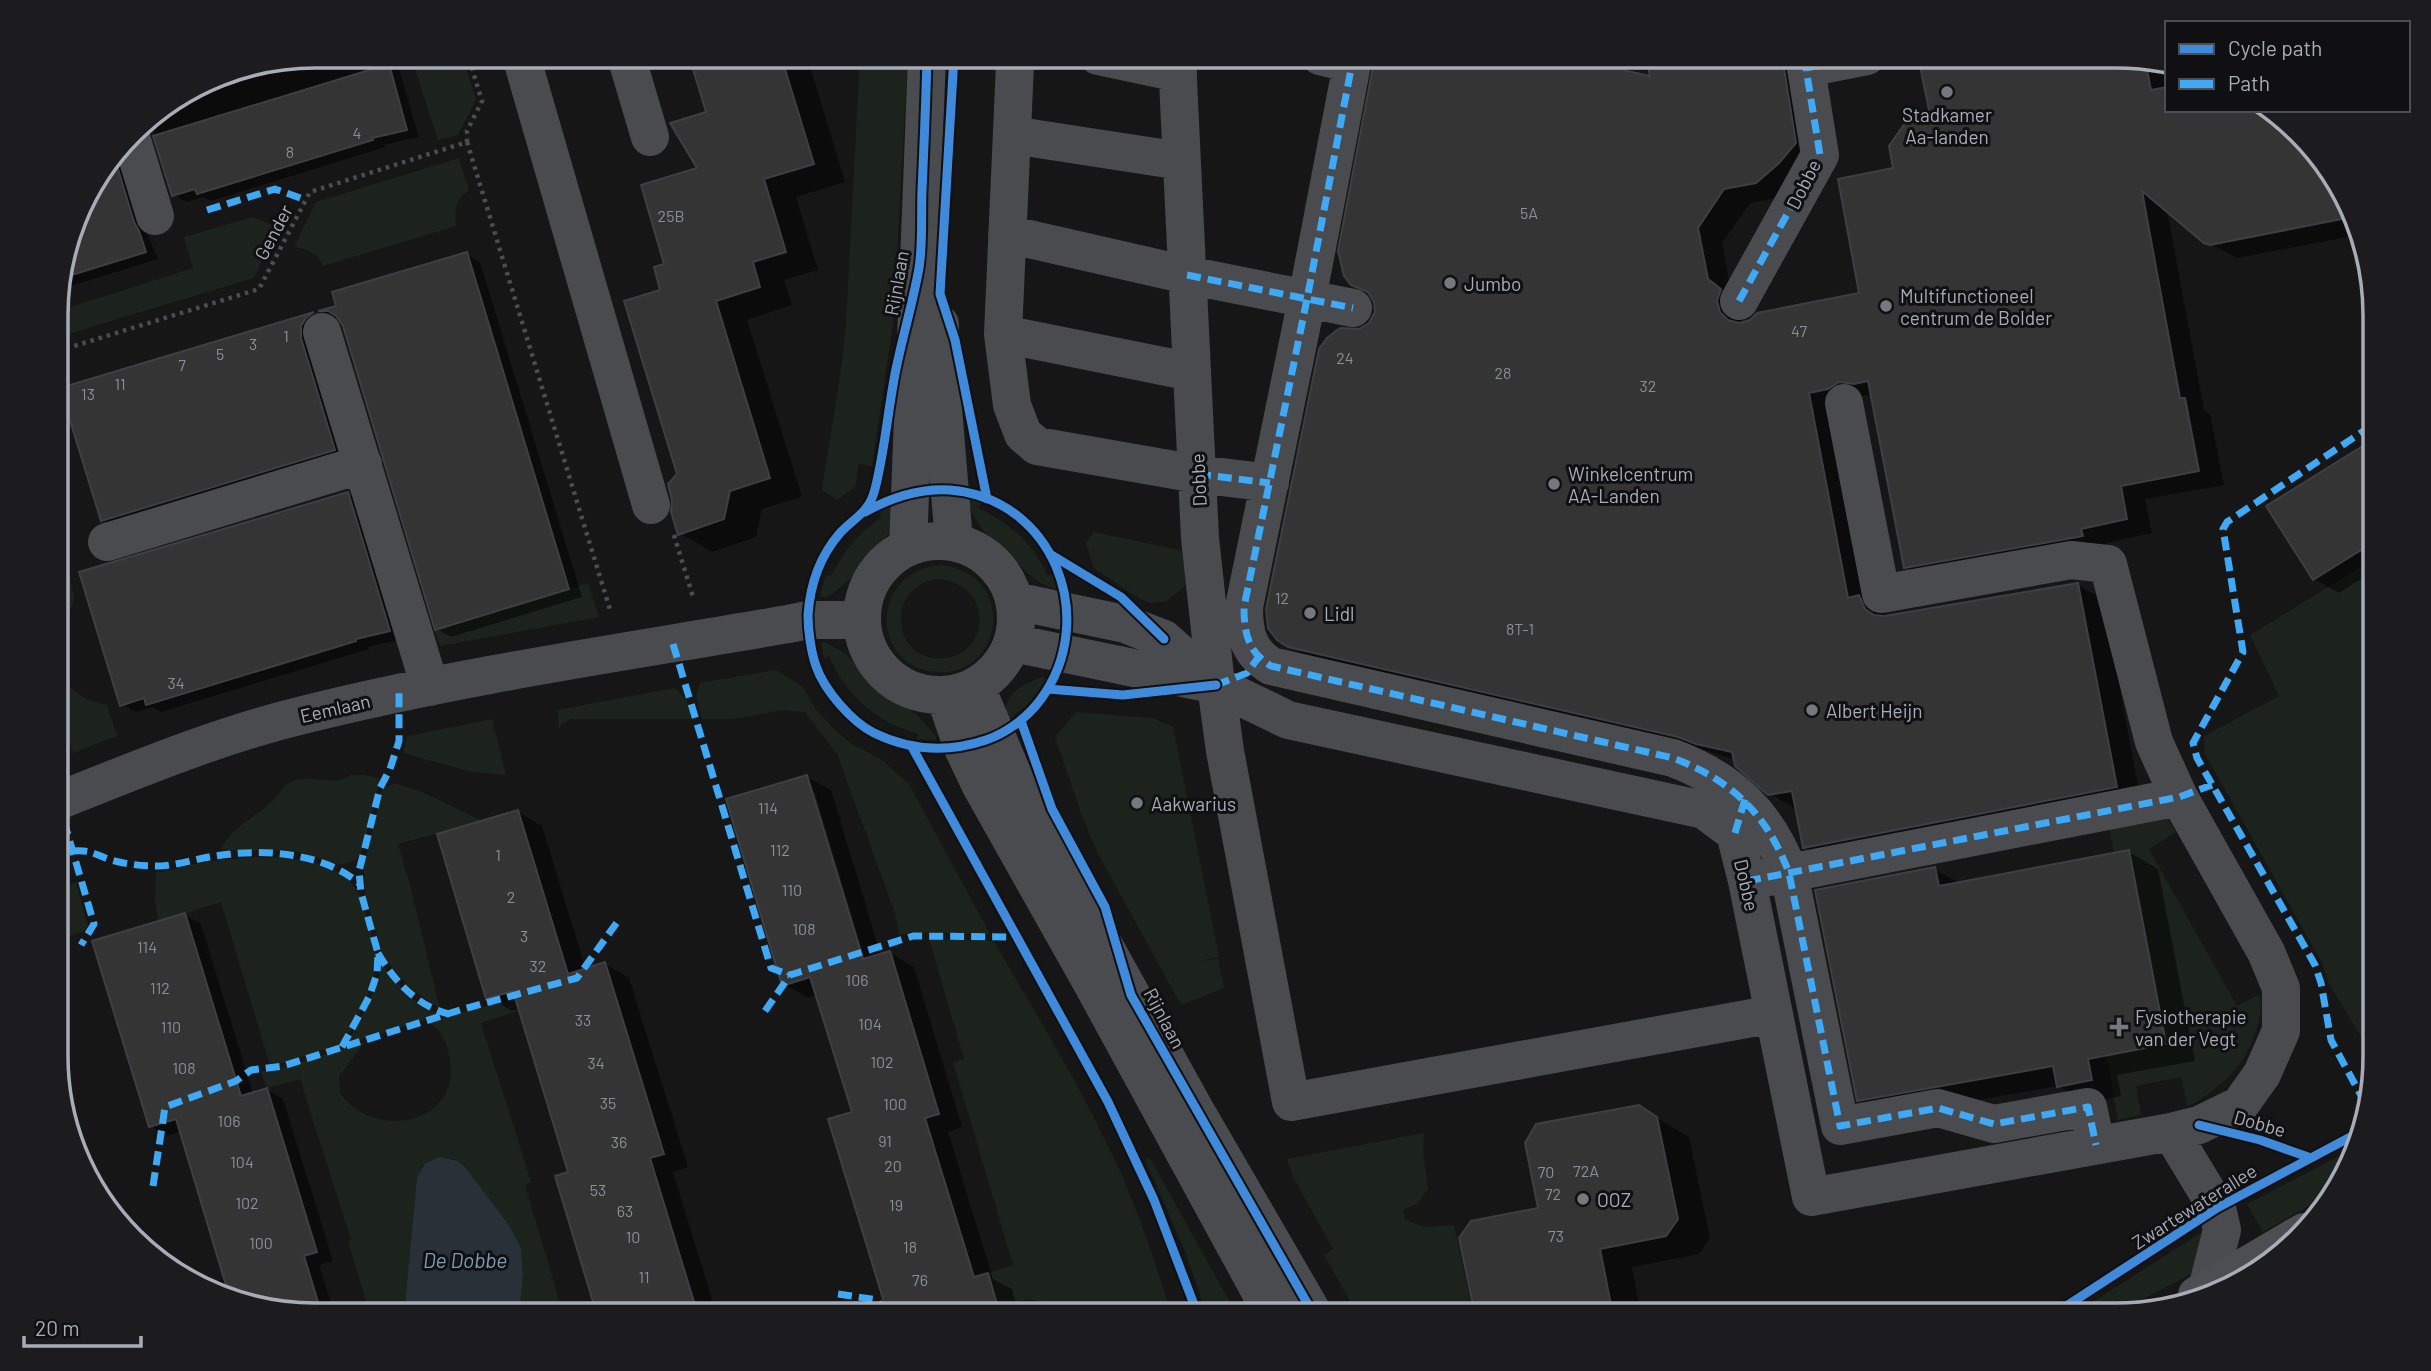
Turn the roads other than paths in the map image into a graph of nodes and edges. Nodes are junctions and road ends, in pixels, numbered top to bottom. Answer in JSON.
{"nodes":[{"id":1,"x":1351,"y":68,"type":"edge"},
{"id":2,"x":1806,"y":68,"type":"edge"},
{"id":3,"x":525,"y":69,"type":"edge"},
{"id":4,"x":630,"y":69,"type":"edge"},
{"id":5,"x":927,"y":69,"type":"edge"},
{"id":6,"x":953,"y":69,"type":"edge"},
{"id":7,"x":1015,"y":69,"type":"edge"},
{"id":8,"x":1177,"y":69,"type":"edge"},
{"id":9,"x":1012,"y":135,"type":"junction"},
{"id":10,"x":650,"y":137,"type":"dead end"},
{"id":11,"x":134,"y":148,"type":"edge"},
{"id":12,"x":1181,"y":161,"type":"junction"},
{"id":13,"x":155,"y":216,"type":"dead end"},
{"id":14,"x":1007,"y":233,"type":"junction"},
{"id":15,"x":1187,"y":275,"type":"junction"},
{"id":16,"x":1307,"y":299,"type":"junction"},
{"id":17,"x":1740,"y":301,"type":"dead end"},
{"id":18,"x":1353,"y":308,"type":"dead end"},
{"id":19,"x":322,"y":332,"type":"dead end"},
{"id":20,"x":1003,"y":334,"type":"junction"},
{"id":21,"x":1192,"y":372,"type":"junction"},
{"id":22,"x":1844,"y":403,"type":"dead end"},
{"id":23,"x":363,"y":464,"type":"junction"},
{"id":24,"x":1197,"y":474,"type":"junction"},
{"id":25,"x":1270,"y":483,"type":"junction"},
{"id":26,"x":651,"y":505,"type":"road end"},
{"id":27,"x":107,"y":542,"type":"dead end"},
{"id":28,"x":954,"y":542,"type":"junction"},
{"id":29,"x":908,"y":547,"type":"junction"},
{"id":30,"x":1015,"y":601,"type":"junction"},
{"id":31,"x":862,"y":620,"type":"junction"},
{"id":32,"x":1013,"y":643,"type":"junction"},
{"id":33,"x":1258,"y":658,"type":"junction"},
{"id":34,"x":1216,"y":685,"type":"junction"},
{"id":35,"x":430,"y":687,"type":"junction"},
{"id":36,"x":961,"y":691,"type":"junction"},
{"id":37,"x":68,"y":797,"type":"edge"},
{"id":38,"x":2179,"y":797,"type":"junction"},
{"id":39,"x":1742,"y":809,"type":"junction"},
{"id":40,"x":1789,"y":873,"type":"junction"},
{"id":41,"x":1747,"y":881,"type":"junction"},
{"id":42,"x":1774,"y":1014,"type":"junction"},
{"id":43,"x":2171,"y":1132,"type":"junction"},
{"id":44,"x":2096,"y":1145,"type":"junction"},
{"id":45,"x":2204,"y":1286,"type":"edge"},
{"id":46,"x":1266,"y":1302,"type":"edge"},
{"id":47,"x":1307,"y":1302,"type":"edge"}],
"edges":[{"from":1,"to":16,"type":"street"},
{"from":2,"to":17,"type":"street","name":"Dobbe"},
{"from":3,"to":26,"type":"street"},
{"from":4,"to":10,"type":"street"},
{"from":5,"to":29,"type":"street","name":"Rijnlaan"},
{"from":6,"to":28,"type":"street"},
{"from":7,"to":9,"type":"street"},
{"from":8,"to":12,"type":"street","name":"Dobbe"},
{"from":9,"to":12,"type":"street"},
{"from":9,"to":14,"type":"street"},
{"from":11,"to":13,"type":"street"},
{"from":12,"to":15,"type":"street","name":"Dobbe"},
{"from":14,"to":15,"type":"street"},
{"from":14,"to":20,"type":"street"},
{"from":15,"to":16,"type":"street"},
{"from":15,"to":21,"type":"street","name":"Dobbe"},
{"from":16,"to":18,"type":"street"},
{"from":16,"to":25,"type":"street"},
{"from":19,"to":23,"type":"street"},
{"from":20,"to":21,"type":"street"},
{"from":20,"to":24,"type":"street"},
{"from":21,"to":24,"type":"street","name":"Dobbe"},
{"from":22,"to":38,"type":"street","name":"Dobbe"},
{"from":23,"to":27,"type":"street"},
{"from":23,"to":35,"type":"street"},
{"from":24,"to":25,"type":"street"},
{"from":24,"to":34,"type":"street","name":"Dobbe"},
{"from":25,"to":33,"type":"street"},
{"from":28,"to":29,"type":"street"},
{"from":28,"to":30,"type":"street"},
{"from":29,"to":31,"type":"street"},
{"from":30,"to":32,"type":"street"},
{"from":30,"to":34,"type":"street","name":"Dobbe"},
{"from":31,"to":35,"type":"street","name":"Eemlaan"},
{"from":31,"to":36,"type":"street"},
{"from":32,"to":34,"type":"street","name":"Dobbe"},
{"from":32,"to":36,"type":"street"},
{"from":33,"to":34,"type":"street"},
{"from":33,"to":39,"type":"street"},
{"from":34,"to":39,"type":"street","name":"Dobbe"},
{"from":34,"to":42,"type":"street"},
{"from":35,"to":37,"type":"street","name":"Eemlaan"},
{"from":36,"to":46,"type":"street"},
{"from":36,"to":47,"type":"street","name":"Rijnlaan"},
{"from":38,"to":40,"type":"street"},
{"from":38,"to":43,"type":"street","name":"Dobbe"},
{"from":39,"to":40,"type":"street"},
{"from":39,"to":41,"type":"street","name":"Dobbe"},
{"from":40,"to":41,"type":"street"},
{"from":40,"to":44,"type":"street"},
{"from":41,"to":42,"type":"street","name":"Dobbe"},
{"from":42,"to":44,"type":"street","name":"Dobbe"},
{"from":43,"to":44,"type":"street","name":"Dobbe"},
{"from":43,"to":45,"type":"street"}]}
